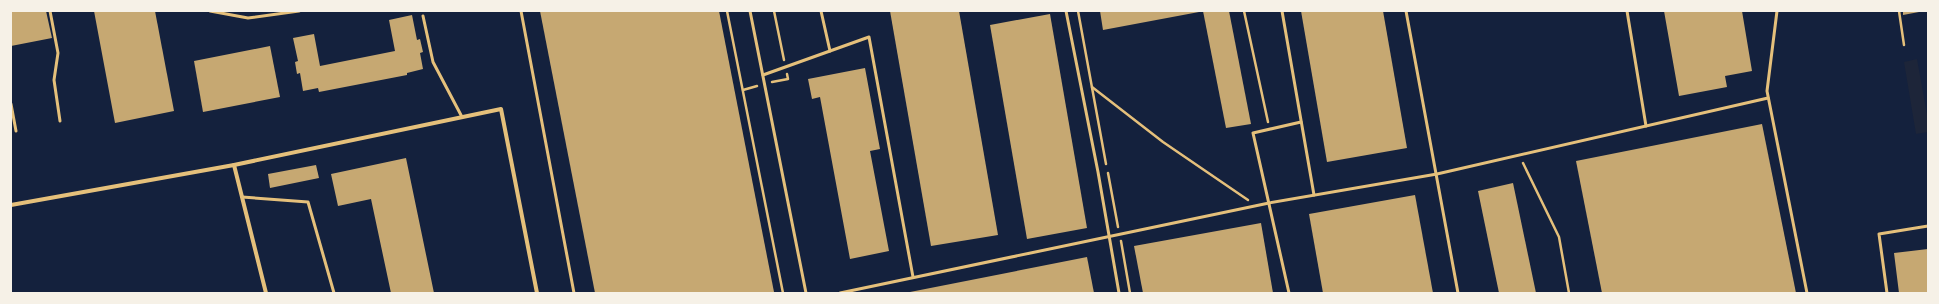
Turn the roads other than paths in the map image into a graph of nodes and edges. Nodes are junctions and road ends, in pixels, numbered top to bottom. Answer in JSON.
{"nodes":[{"id":1,"x":50,"y":11,"type":"edge"},
{"id":2,"x":210,"y":11,"type":"edge"},
{"id":3,"x":299,"y":11,"type":"edge"},
{"id":4,"x":521,"y":11,"type":"edge"},
{"id":5,"x":750,"y":11,"type":"edge"},
{"id":6,"x":821,"y":11,"type":"edge"},
{"id":7,"x":1066,"y":11,"type":"edge"},
{"id":8,"x":1282,"y":11,"type":"edge"},
{"id":9,"x":1406,"y":11,"type":"edge"},
{"id":10,"x":1627,"y":11,"type":"edge"},
{"id":11,"x":1777,"y":11,"type":"edge"},
{"id":12,"x":423,"y":16,"type":"dead end"},
{"id":13,"x":830,"y":51,"type":"junction"},
{"id":14,"x":763,"y":75,"type":"junction"},
{"id":15,"x":1768,"y":98,"type":"junction"},
{"id":16,"x":11,"y":104,"type":"edge"},
{"id":17,"x":462,"y":118,"type":"junction"},
{"id":18,"x":60,"y":121,"type":"dead end"},
{"id":19,"x":1301,"y":122,"type":"junction"},
{"id":20,"x":1646,"y":126,"type":"junction"},
{"id":21,"x":16,"y":131,"type":"dead end"},
{"id":22,"x":234,"y":165,"type":"junction"},
{"id":23,"x":1437,"y":174,"type":"junction"},
{"id":24,"x":1314,"y":195,"type":"junction"},
{"id":25,"x":242,"y":197,"type":"junction"},
{"id":26,"x":1269,"y":203,"type":"junction"},
{"id":27,"x":11,"y":205,"type":"edge"},
{"id":28,"x":1928,"y":226,"type":"edge"},
{"id":29,"x":1109,"y":238,"type":"junction"},
{"id":30,"x":913,"y":277,"type":"junction"},
{"id":31,"x":266,"y":293,"type":"edge"},
{"id":32,"x":334,"y":293,"type":"edge"},
{"id":33,"x":537,"y":293,"type":"edge"},
{"id":34,"x":574,"y":293,"type":"edge"},
{"id":35,"x":806,"y":293,"type":"edge"},
{"id":36,"x":840,"y":293,"type":"edge"},
{"id":37,"x":1119,"y":293,"type":"edge"},
{"id":38,"x":1290,"y":293,"type":"edge"},
{"id":39,"x":1458,"y":293,"type":"edge"},
{"id":40,"x":1807,"y":293,"type":"edge"},
{"id":41,"x":1887,"y":293,"type":"edge"}],
"edges":[{"from":1,"to":18,"type":"lane"},
{"from":2,"to":3,"type":"lane"},
{"from":4,"to":34,"type":"lane"},
{"from":5,"to":14,"type":"lane"},
{"from":6,"to":13,"type":"lane"},
{"from":7,"to":29,"type":"lane"},
{"from":8,"to":19,"type":"lane"},
{"from":9,"to":23,"type":"lane"},
{"from":10,"to":20,"type":"lane"},
{"from":11,"to":15,"type":"lane"},
{"from":12,"to":17,"type":"lane"},
{"from":13,"to":14,"type":"lane"},
{"from":13,"to":30,"type":"lane"},
{"from":14,"to":35,"type":"lane"},
{"from":15,"to":20,"type":"lane"},
{"from":15,"to":40,"type":"lane"},
{"from":16,"to":21,"type":"lane"},
{"from":17,"to":22,"type":"street"},
{"from":17,"to":33,"type":"street"},
{"from":19,"to":24,"type":"lane"},
{"from":19,"to":26,"type":"lane"},
{"from":20,"to":23,"type":"lane"},
{"from":22,"to":25,"type":"street"},
{"from":22,"to":27,"type":"street"},
{"from":23,"to":24,"type":"lane"},
{"from":23,"to":39,"type":"lane"},
{"from":24,"to":26,"type":"lane"},
{"from":25,"to":31,"type":"street"},
{"from":25,"to":32,"type":"lane"},
{"from":26,"to":29,"type":"lane"},
{"from":26,"to":38,"type":"lane"},
{"from":28,"to":41,"type":"lane"},
{"from":29,"to":30,"type":"lane"},
{"from":29,"to":37,"type":"lane"},
{"from":30,"to":36,"type":"lane"}]}
